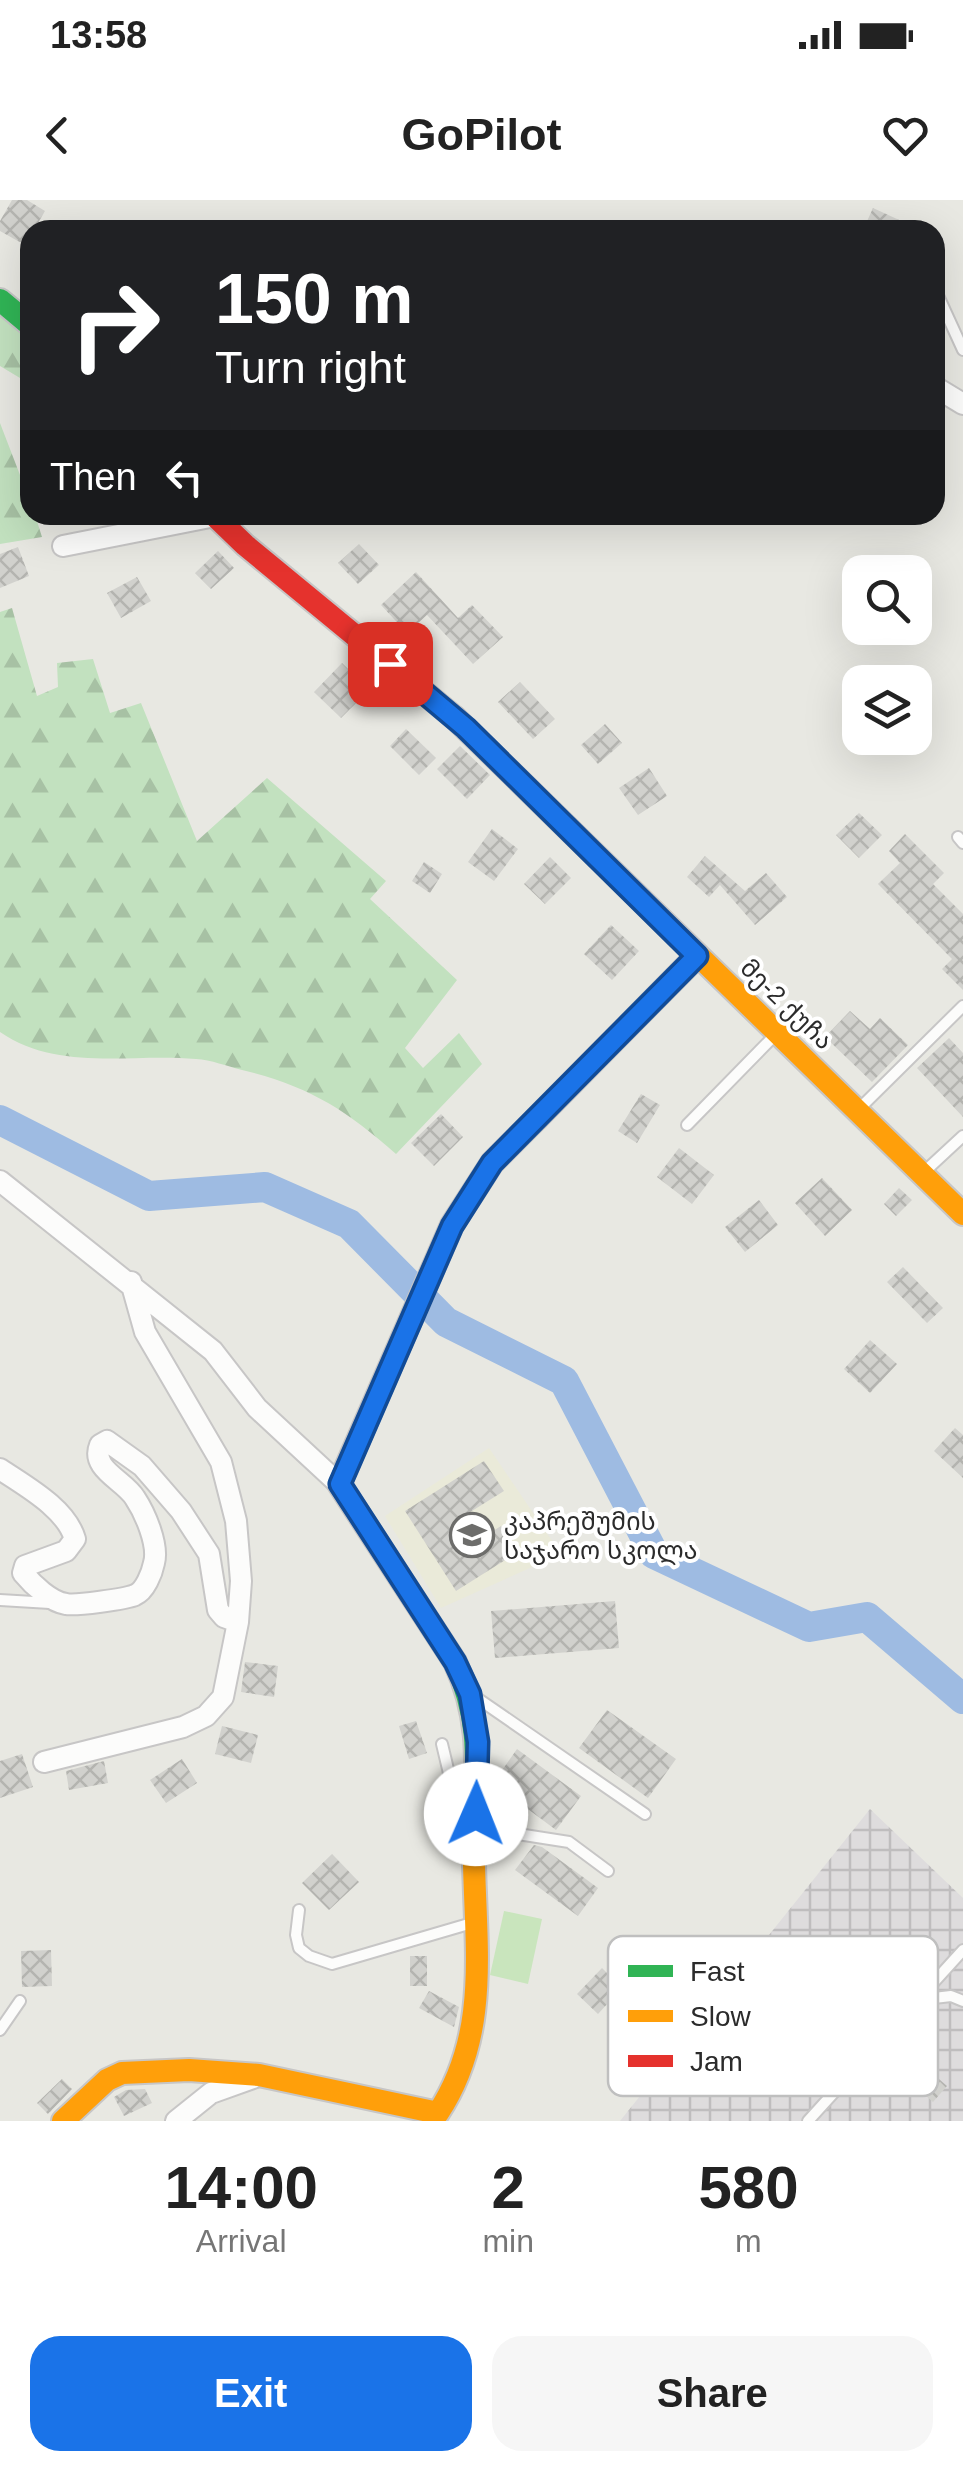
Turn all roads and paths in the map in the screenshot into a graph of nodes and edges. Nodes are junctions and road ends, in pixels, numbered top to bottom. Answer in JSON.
{"nodes":[{"id":1,"x":0,"y":300,"type":"edge"},
{"id":2,"x":945,"y":311,"type":"edge"},
{"id":3,"x":20,"y":317,"type":"edge"},
{"id":4,"x":963,"y":350,"type":"edge"},
{"id":5,"x":165,"y":525,"type":"edge"},
{"id":6,"x":224,"y":525,"type":"edge"},
{"id":7,"x":63,"y":546,"type":"dead end"},
{"id":8,"x":697,"y":956,"type":"junction"},
{"id":9,"x":963,"y":1006,"type":"edge"},
{"id":10,"x":776,"y":1033,"type":"junction"},
{"id":11,"x":858,"y":1110,"type":"junction"},
{"id":12,"x":687,"y":1125,"type":"dead end"},
{"id":13,"x":963,"y":1136,"type":"edge"},
{"id":14,"x":922,"y":1174,"type":"junction"},
{"id":15,"x":0,"y":1182,"type":"edge"},
{"id":16,"x":0,"y":1190,"type":"edge"},
{"id":17,"x":22,"y":1200,"type":"junction"},
{"id":18,"x":963,"y":1214,"type":"edge"},
{"id":19,"x":130,"y":1282,"type":"junction"},
{"id":20,"x":0,"y":1469,"type":"edge"},
{"id":21,"x":340,"y":1484,"type":"junction"},
{"id":22,"x":0,"y":1600,"type":"edge"},
{"id":23,"x":66,"y":1604,"type":"junction"},
{"id":24,"x":238,"y":1622,"type":"junction"},
{"id":25,"x":470,"y":1694,"type":"junction"},
{"id":26,"x":442,"y":1744,"type":"dead end"},
{"id":27,"x":44,"y":1762,"type":"dead end"},
{"id":28,"x":645,"y":1814,"type":"dead end"},
{"id":29,"x":474,"y":1825,"type":"junction"},
{"id":30,"x":608,"y":1871,"type":"dead end"},
{"id":31,"x":300,"y":1910,"type":"dead end"},
{"id":32,"x":473,"y":1922,"type":"junction"},
{"id":33,"x":963,"y":1950,"type":"edge"},
{"id":34,"x":938,"y":1978,"type":"edge"},
{"id":35,"x":938,"y":1998,"type":"edge"},
{"id":36,"x":20,"y":2001,"type":"dead end"},
{"id":37,"x":963,"y":2001,"type":"edge"},
{"id":38,"x":0,"y":2030,"type":"edge"},
{"id":39,"x":260,"y":2075,"type":"junction"},
{"id":40,"x":831,"y":2096,"type":"edge"},
{"id":41,"x":440,"y":2118,"type":"edge"},
{"id":42,"x":64,"y":2121,"type":"edge"},
{"id":43,"x":176,"y":2121,"type":"edge"},
{"id":44,"x":808,"y":2121,"type":"edge"}],
"edges":[{"from":1,"to":3,"type":"street"},
{"from":2,"to":4,"type":"lane"},
{"from":5,"to":7,"type":"street"},
{"from":6,"to":8,"type":"street","name":"მე-2 ქუჩა"},
{"from":8,"to":10,"type":"street","name":"მე-2 ქუჩა"},
{"from":8,"to":21,"type":"street"},
{"from":9,"to":11,"type":"lane"},
{"from":10,"to":11,"type":"street","name":"მე-2 ქუჩა"},
{"from":10,"to":12,"type":"lane"},
{"from":11,"to":14,"type":"street","name":"მე-2 ქუჩა"},
{"from":13,"to":14,"type":"lane"},
{"from":14,"to":18,"type":"street","name":"მე-2 ქუჩა"},
{"from":15,"to":17,"type":"street"},
{"from":16,"to":17,"type":"lane"},
{"from":17,"to":19,"type":"street"},
{"from":19,"to":21,"type":"street"},
{"from":19,"to":24,"type":"street"},
{"from":20,"to":23,"type":"street"},
{"from":21,"to":25,"type":"street"},
{"from":22,"to":23,"type":"lane"},
{"from":23,"to":24,"type":"street"},
{"from":24,"to":27,"type":"street"},
{"from":25,"to":28,"type":"lane"},
{"from":25,"to":29,"type":"street"},
{"from":26,"to":29,"type":"lane"},
{"from":29,"to":30,"type":"lane"},
{"from":29,"to":32,"type":"street"},
{"from":31,"to":32,"type":"lane"},
{"from":32,"to":41,"type":"street"},
{"from":33,"to":34,"type":"lane"},
{"from":35,"to":37,"type":"lane"},
{"from":36,"to":38,"type":"lane"},
{"from":39,"to":41,"type":"street"},
{"from":39,"to":42,"type":"street"},
{"from":39,"to":43,"type":"street"},
{"from":40,"to":44,"type":"lane"}]}
